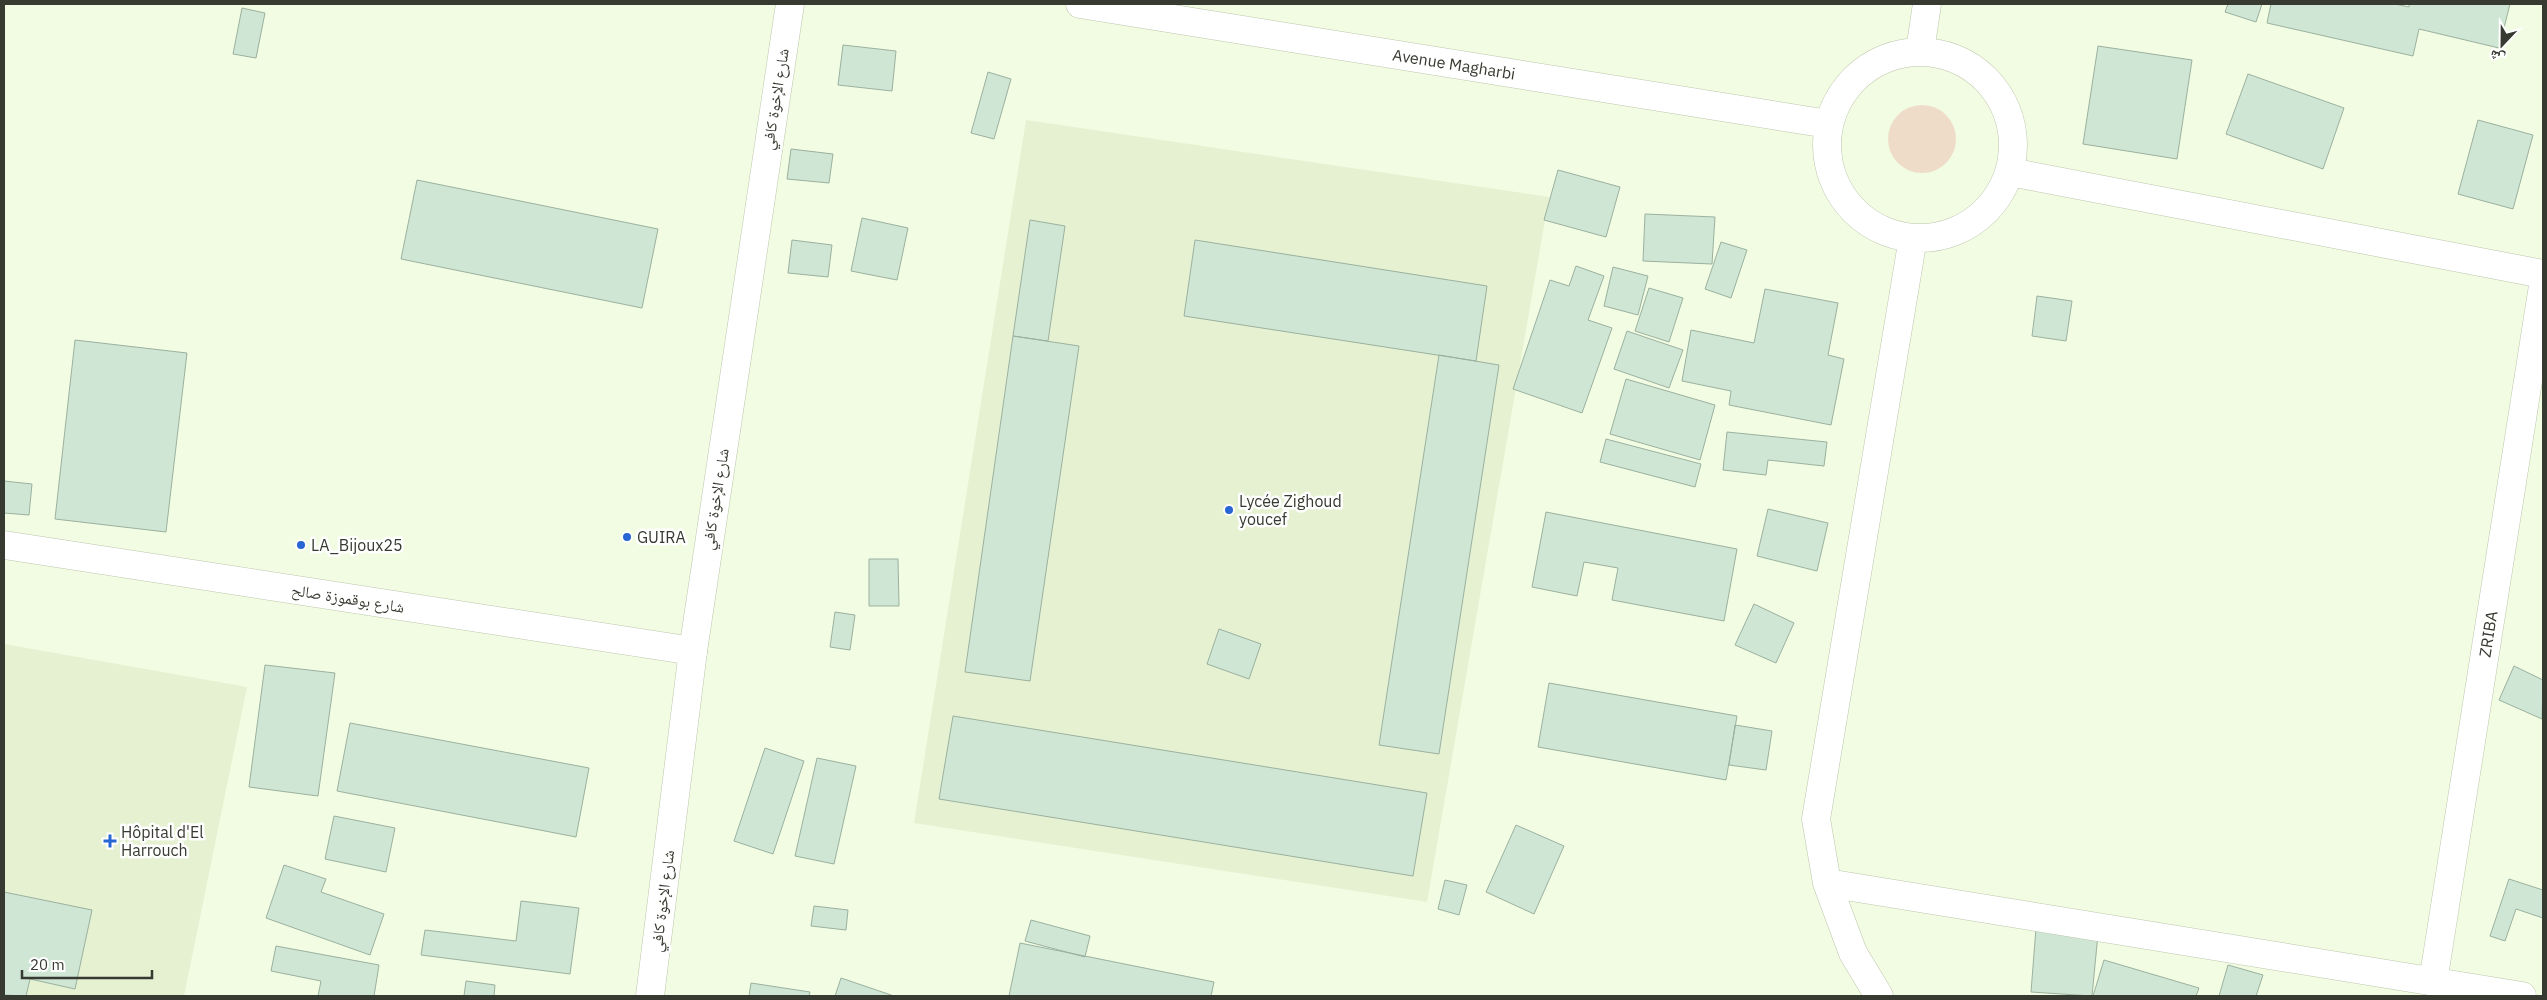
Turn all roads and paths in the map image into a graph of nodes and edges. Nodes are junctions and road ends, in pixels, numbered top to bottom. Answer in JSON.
{"nodes":[{"id":1,"x":790,"y":4,"type":"edge"},
{"id":2,"x":1080,"y":4,"type":"edge"},
{"id":3,"x":1926,"y":4,"type":"edge"},
{"id":4,"x":1920,"y":51,"type":"junction"},
{"id":5,"x":1828,"y":124,"type":"junction"},
{"id":6,"x":2010,"y":172,"type":"junction"},
{"id":7,"x":1913,"y":238,"type":"junction"},
{"id":8,"x":2543,"y":274,"type":"edge"},
{"id":9,"x":2543,"y":286,"type":"edge"},
{"id":10,"x":4,"y":545,"type":"edge"},
{"id":11,"x":693,"y":651,"type":"junction"},
{"id":12,"x":1827,"y":883,"type":"junction"},
{"id":13,"x":2433,"y":982,"type":"junction"},
{"id":14,"x":650,"y":996,"type":"edge"},
{"id":15,"x":1879,"y":996,"type":"edge"},
{"id":16,"x":2522,"y":996,"type":"edge"}],
"edges":[{"from":1,"to":11,"type":"street","name":"شارع الإخوة كافي"},
{"from":2,"to":5,"type":"street","name":"Avenue Magharbi"},
{"from":3,"to":4,"type":"street"},
{"from":4,"to":5,"type":"street"},
{"from":4,"to":6,"type":"street"},
{"from":5,"to":7,"type":"street"},
{"from":6,"to":7,"type":"street"},
{"from":6,"to":8,"type":"street"},
{"from":7,"to":12,"type":"street"},
{"from":9,"to":13,"type":"street","name":"ZRIBA"},
{"from":10,"to":11,"type":"street","name":"شارع بوقموزة صالح"},
{"from":11,"to":14,"type":"street","name":"شارع الإخوة كافي"},
{"from":12,"to":13,"type":"street"},
{"from":12,"to":15,"type":"street"},
{"from":13,"to":16,"type":"street"}]}
